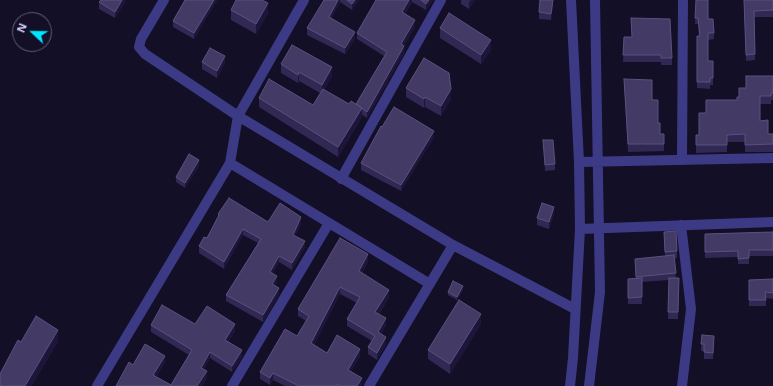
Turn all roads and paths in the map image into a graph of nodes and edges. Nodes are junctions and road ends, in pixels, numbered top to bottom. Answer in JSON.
{"nodes":[{"id":1,"x":164,"y":0,"type":"edge"},
{"id":2,"x":304,"y":0,"type":"edge"},
{"id":3,"x":440,"y":0,"type":"edge"},
{"id":4,"x":571,"y":0,"type":"edge"},
{"id":5,"x":595,"y":0,"type":"edge"},
{"id":6,"x":683,"y":0,"type":"edge"},
{"id":7,"x":238,"y":116,"type":"junction"},
{"id":8,"x":773,"y":158,"type":"edge"},
{"id":9,"x":682,"y":160,"type":"junction"},
{"id":10,"x":579,"y":162,"type":"junction"},
{"id":11,"x":598,"y":162,"type":"junction"},
{"id":12,"x":230,"y":163,"type":"junction"},
{"id":13,"x":341,"y":178,"type":"junction"},
{"id":14,"x":773,"y":222,"type":"edge"},
{"id":15,"x":329,"y":223,"type":"junction"},
{"id":16,"x":681,"y":225,"type":"junction"},
{"id":17,"x":580,"y":228,"type":"junction"},
{"id":18,"x":599,"y":228,"type":"junction"},
{"id":19,"x":453,"y":245,"type":"junction"},
{"id":20,"x":430,"y":284,"type":"junction"},
{"id":21,"x":575,"y":309,"type":"junction"},
{"id":22,"x":97,"y":386,"type":"edge"},
{"id":23,"x":232,"y":386,"type":"edge"},
{"id":24,"x":369,"y":386,"type":"edge"},
{"id":25,"x":570,"y":386,"type":"edge"},
{"id":26,"x":590,"y":386,"type":"edge"},
{"id":27,"x":682,"y":386,"type":"edge"}],
"edges":[{"from":1,"to":7,"type":"street"},
{"from":2,"to":7,"type":"street"},
{"from":3,"to":13,"type":"street"},
{"from":4,"to":10,"type":"street"},
{"from":5,"to":11,"type":"street"},
{"from":6,"to":9,"type":"street"},
{"from":7,"to":12,"type":"street"},
{"from":7,"to":13,"type":"street"},
{"from":8,"to":9,"type":"street"},
{"from":9,"to":11,"type":"street"},
{"from":10,"to":11,"type":"street"},
{"from":10,"to":17,"type":"street"},
{"from":11,"to":18,"type":"street"},
{"from":12,"to":15,"type":"street"},
{"from":12,"to":22,"type":"street"},
{"from":13,"to":19,"type":"street"},
{"from":14,"to":16,"type":"street"},
{"from":15,"to":20,"type":"street"},
{"from":15,"to":23,"type":"street"},
{"from":16,"to":18,"type":"street"},
{"from":16,"to":27,"type":"street"},
{"from":17,"to":18,"type":"street"},
{"from":17,"to":21,"type":"street"},
{"from":18,"to":26,"type":"street"},
{"from":19,"to":20,"type":"street"},
{"from":19,"to":21,"type":"street"},
{"from":20,"to":24,"type":"street"},
{"from":21,"to":25,"type":"street"}]}
